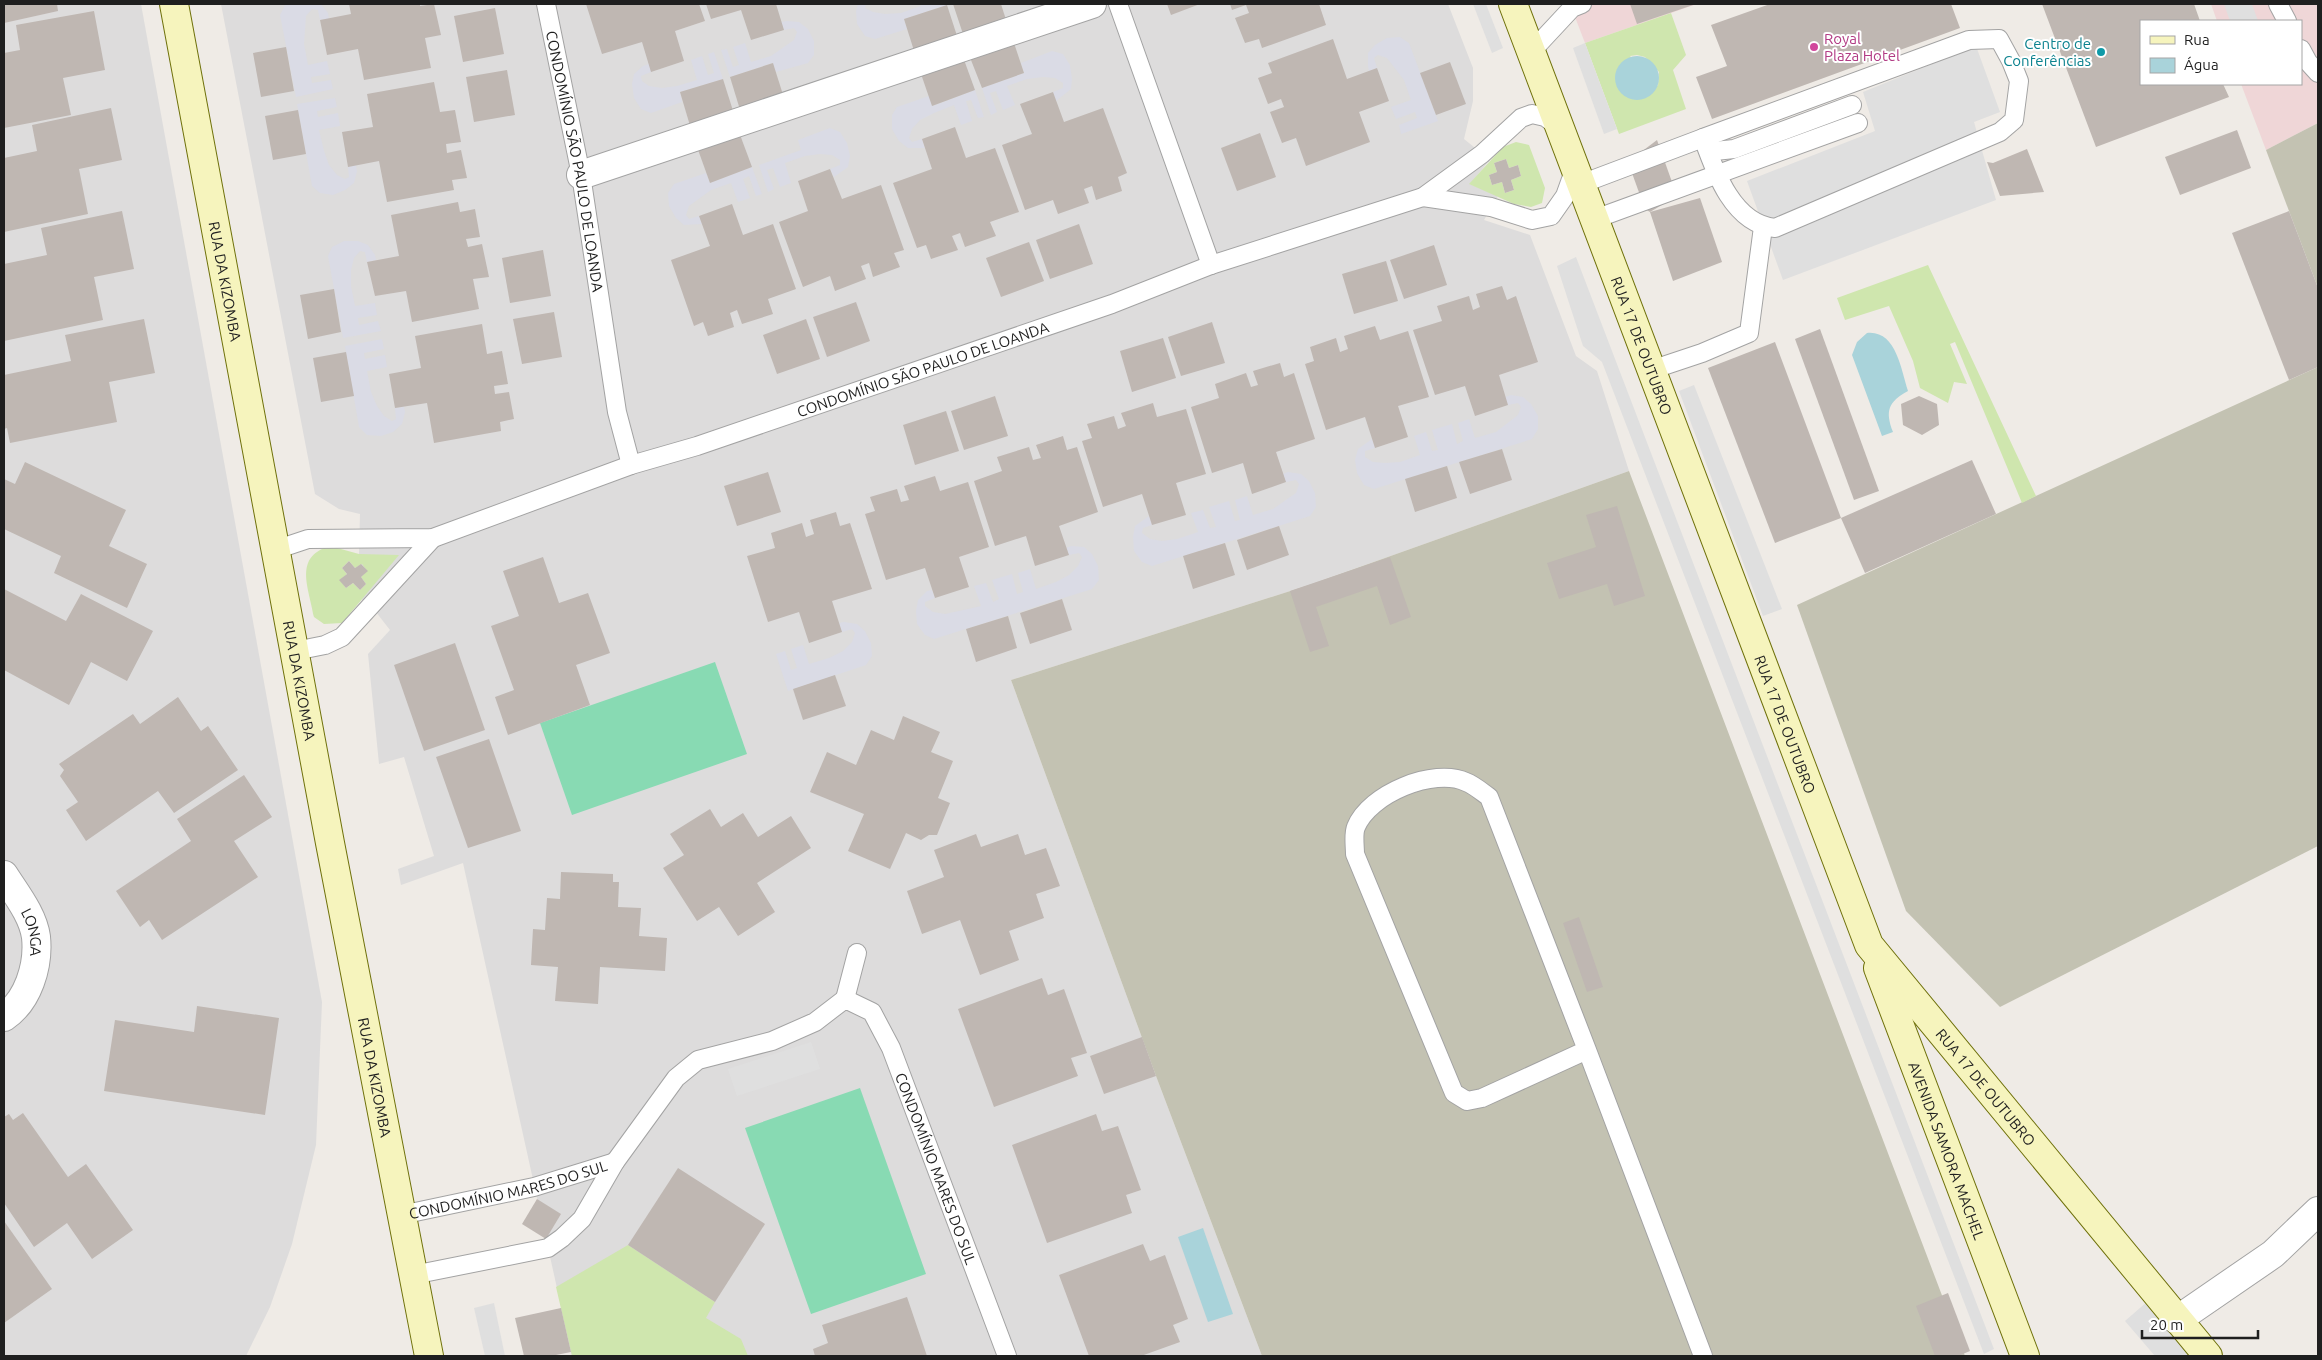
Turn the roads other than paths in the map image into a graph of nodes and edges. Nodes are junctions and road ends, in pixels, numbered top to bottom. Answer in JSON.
{"nodes":[{"id":1,"x":174,"y":4,"type":"edge"},
{"id":2,"x":546,"y":4,"type":"edge"},
{"id":3,"x":1092,"y":4,"type":"edge"},
{"id":4,"x":1118,"y":4,"type":"edge"},
{"id":5,"x":1513,"y":4,"type":"edge"},
{"id":6,"x":2278,"y":4,"type":"edge"},
{"id":7,"x":1575,"y":5,"type":"edge"},
{"id":8,"x":2286,"y":20,"type":"edge"},
{"id":9,"x":2302,"y":51,"type":"edge"},
{"id":10,"x":1531,"y":52,"type":"junction"},
{"id":11,"x":2318,"y":73,"type":"edge"},
{"id":12,"x":1852,"y":105,"type":"dead end"},
{"id":13,"x":1858,"y":123,"type":"dead end"},
{"id":14,"x":1560,"y":128,"type":"junction"},
{"id":15,"x":1703,"y":138,"type":"junction"},
{"id":16,"x":1715,"y":173,"type":"junction"},
{"id":17,"x":581,"y":175,"type":"junction"},
{"id":18,"x":1578,"y":176,"type":"junction"},
{"id":19,"x":1422,"y":196,"type":"junction"},
{"id":20,"x":1594,"y":219,"type":"junction"},
{"id":21,"x":1763,"y":227,"type":"junction"},
{"id":22,"x":1211,"y":265,"type":"junction"},
{"id":23,"x":1652,"y":370,"type":"junction"},
{"id":24,"x":631,"y":465,"type":"junction"},
{"id":25,"x":433,"y":538,"type":"junction"},
{"id":26,"x":275,"y":550,"type":"junction"},
{"id":27,"x":294,"y":651,"type":"junction"},
{"id":28,"x":4,"y":875,"type":"edge"},
{"id":29,"x":1869,"y":946,"type":"junction"},
{"id":30,"x":857,"y":953,"type":"dead end"},
{"id":31,"x":845,"y":999,"type":"junction"},
{"id":32,"x":4,"y":1017,"type":"edge"},
{"id":33,"x":1587,"y":1050,"type":"junction"},
{"id":34,"x":615,"y":1162,"type":"junction"},
{"id":35,"x":2318,"y":1211,"type":"edge"},
{"id":36,"x":401,"y":1215,"type":"junction"},
{"id":37,"x":412,"y":1275,"type":"junction"},
{"id":38,"x":2176,"y":1320,"type":"junction"},
{"id":39,"x":429,"y":1356,"type":"edge"},
{"id":40,"x":1007,"y":1356,"type":"edge"},
{"id":41,"x":1703,"y":1356,"type":"edge"},
{"id":42,"x":2025,"y":1356,"type":"edge"},
{"id":43,"x":2208,"y":1356,"type":"edge"}],
"edges":[{"from":1,"to":26,"type":"main road","name":"RUA DA KIZOMBA"},
{"from":2,"to":17,"type":"lane","name":"CONDOMÍNIO SÃO PAULO DE LOANDA"},
{"from":3,"to":17,"type":"street"},
{"from":4,"to":22,"type":"lane"},
{"from":5,"to":10,"type":"main road","name":"RUA 17 DE OUTUBRO"},
{"from":6,"to":8,"type":"lane"},
{"from":7,"to":10,"type":"lane"},
{"from":9,"to":11,"type":"lane"},
{"from":10,"to":14,"type":"main road","name":"RUA 17 DE OUTUBRO"},
{"from":12,"to":15,"type":"lane"},
{"from":13,"to":16,"type":"lane"},
{"from":14,"to":18,"type":"main road","name":"RUA 17 DE OUTUBRO"},
{"from":14,"to":19,"type":"lane","name":"CONDOMÍNIO SÃO PAULO DE LOANDA"},
{"from":15,"to":16,"type":"lane"},
{"from":15,"to":18,"type":"lane"},
{"from":15,"to":21,"type":"lane"},
{"from":16,"to":20,"type":"lane"},
{"from":16,"to":21,"type":"lane"},
{"from":17,"to":24,"type":"lane","name":"CONDOMÍNIO SÃO PAULO DE LOANDA"},
{"from":18,"to":19,"type":"lane","name":"CONDOMÍNIO SÃO PAULO DE LOANDA"},
{"from":18,"to":20,"type":"main road","name":"RUA 17 DE OUTUBRO"},
{"from":19,"to":22,"type":"lane","name":"CONDOMÍNIO SÃO PAULO DE LOANDA"},
{"from":20,"to":23,"type":"main road","name":"RUA 17 DE OUTUBRO"},
{"from":21,"to":23,"type":"lane"},
{"from":22,"to":24,"type":"lane","name":"CONDOMÍNIO SÃO PAULO DE LOANDA"},
{"from":23,"to":29,"type":"main road","name":"RUA 17 DE OUTUBRO"},
{"from":24,"to":25,"type":"lane","name":"CONDOMÍNIO SÃO PAULO DE LOANDA"},
{"from":25,"to":26,"type":"lane","name":"CONDOMÍNIO SÃO PAULO DE LOANDA"},
{"from":25,"to":27,"type":"lane","name":"CONDOMÍNIO SÃO PAULO DE LOANDA"},
{"from":26,"to":27,"type":"main road","name":"RUA DA KIZOMBA"},
{"from":27,"to":36,"type":"main road","name":"RUA DA KIZOMBA"},
{"from":28,"to":32,"type":"street","name":"LONGA"},
{"from":29,"to":38,"type":"main road","name":"RUA 17 DE OUTUBRO"},
{"from":29,"to":42,"type":"main road","name":"AVENIDA SAMORA MACHEL"},
{"from":30,"to":31,"type":"lane"},
{"from":31,"to":34,"type":"lane","name":"CONDOMÍNIO MARES DO SUL"},
{"from":31,"to":40,"type":"lane","name":"CONDOMÍNIO MARES DO SUL"},
{"from":33,"to":33,"type":"lane"},
{"from":33,"to":41,"type":"lane"},
{"from":34,"to":36,"type":"lane","name":"CONDOMÍNIO MARES DO SUL"},
{"from":34,"to":37,"type":"lane","name":"CONDOMÍNIO MARES DO SUL"},
{"from":35,"to":38,"type":"street"},
{"from":36,"to":37,"type":"main road","name":"RUA DA KIZOMBA"},
{"from":37,"to":39,"type":"main road","name":"RUA DA KIZOMBA"},
{"from":38,"to":43,"type":"main road","name":"RUA 17 DE OUTUBRO"}]}
